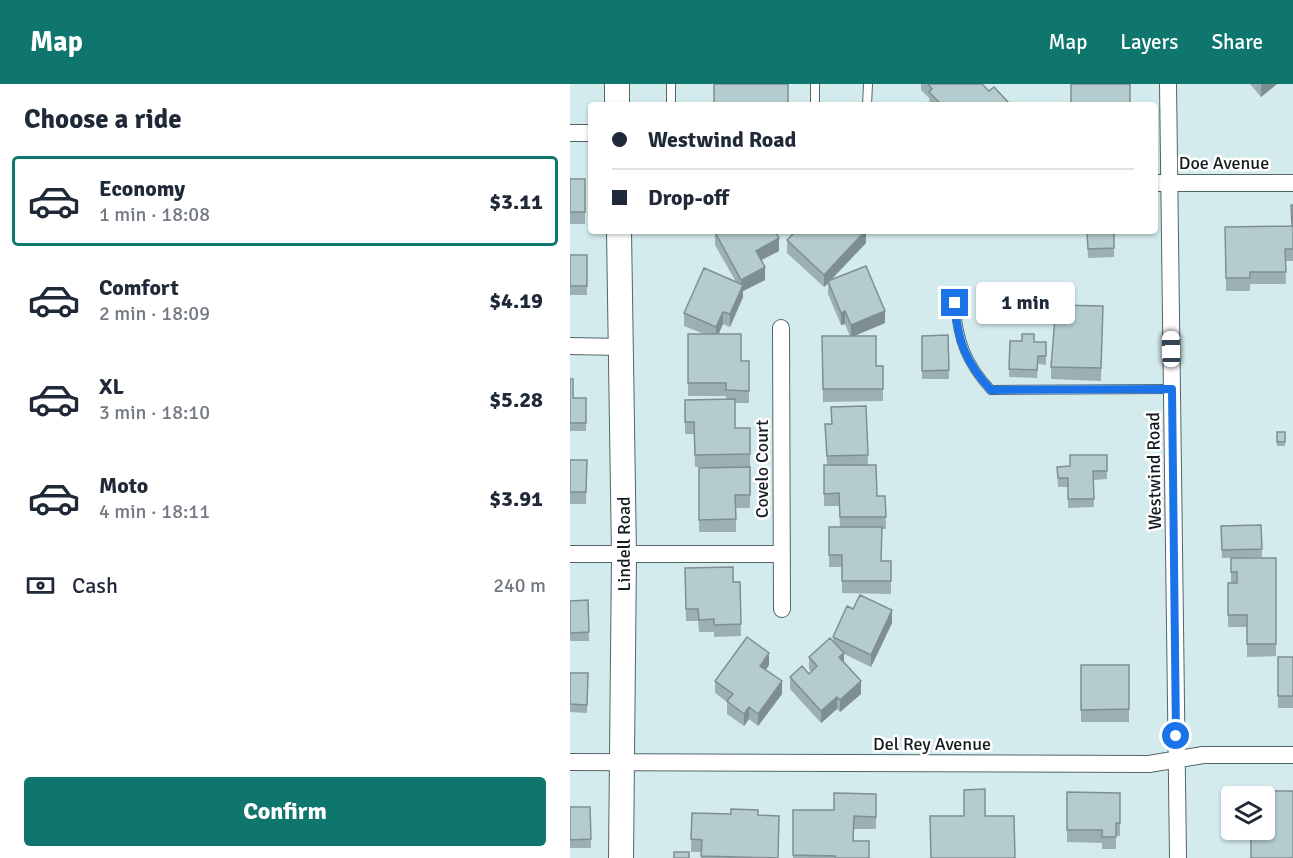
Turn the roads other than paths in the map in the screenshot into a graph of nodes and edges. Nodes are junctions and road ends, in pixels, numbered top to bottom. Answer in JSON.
{"nodes":[{"id":1,"x":617,"y":84,"type":"edge"},
{"id":2,"x":671,"y":84,"type":"edge"},
{"id":3,"x":815,"y":84,"type":"edge"},
{"id":4,"x":868,"y":84,"type":"edge"},
{"id":5,"x":1168,"y":84,"type":"edge"},
{"id":6,"x":617,"y":102,"type":"edge"},
{"id":7,"x":671,"y":102,"type":"edge"},
{"id":8,"x":815,"y":102,"type":"edge"},
{"id":9,"x":867,"y":102,"type":"edge"},
{"id":10,"x":570,"y":133,"type":"edge"},
{"id":11,"x":588,"y":133,"type":"edge"},
{"id":12,"x":1162,"y":183,"type":"edge"},
{"id":13,"x":1293,"y":183,"type":"edge"},
{"id":14,"x":619,"y":234,"type":"edge"},
{"id":15,"x":955,"y":303,"type":"dead end"},
{"id":16,"x":781,"y":328,"type":"dead end"},
{"id":17,"x":570,"y":346,"type":"edge"},
{"id":18,"x":622,"y":346,"type":"junction"},
{"id":19,"x":1172,"y":389,"type":"junction"},
{"id":20,"x":782,"y":554,"type":"junction"},
{"id":21,"x":570,"y":555,"type":"edge"},
{"id":22,"x":624,"y":555,"type":"junction"},
{"id":23,"x":782,"y":609,"type":"dead end"},
{"id":24,"x":1293,"y":755,"type":"edge"},
{"id":25,"x":1177,"y":760,"type":"junction"},
{"id":26,"x":570,"y":762,"type":"edge"},
{"id":27,"x":624,"y":763,"type":"junction"},
{"id":28,"x":621,"y":858,"type":"edge"},
{"id":29,"x":1178,"y":858,"type":"edge"}],
"edges":[{"from":1,"to":6,"type":"street"},
{"from":2,"to":7,"type":"lane"},
{"from":3,"to":8,"type":"lane"},
{"from":4,"to":9,"type":"lane"},
{"from":5,"to":12,"type":"street","name":"Westwind Road"},
{"from":10,"to":11,"type":"street"},
{"from":12,"to":13,"type":"street","name":"Doe Avenue"},
{"from":12,"to":19,"type":"street","name":"Westwind Road"},
{"from":14,"to":18,"type":"street","name":"Lindell Road"},
{"from":15,"to":19,"type":"lane"},
{"from":16,"to":20,"type":"street","name":"Covelo Court"},
{"from":17,"to":18,"type":"street"},
{"from":18,"to":22,"type":"street","name":"Lindell Road"},
{"from":19,"to":25,"type":"street","name":"Westwind Road"},
{"from":20,"to":22,"type":"street"},
{"from":20,"to":23,"type":"street","name":"Covelo Court"},
{"from":21,"to":22,"type":"street"},
{"from":22,"to":27,"type":"street","name":"Lindell Road"},
{"from":24,"to":25,"type":"street","name":"Del Rey Avenue"},
{"from":25,"to":27,"type":"street","name":"Del Rey Avenue"},
{"from":25,"to":29,"type":"street","name":"Westwind Road"},
{"from":26,"to":27,"type":"street","name":"Del Rey Avenue"},
{"from":27,"to":28,"type":"street","name":"Lindell Road"}]}
